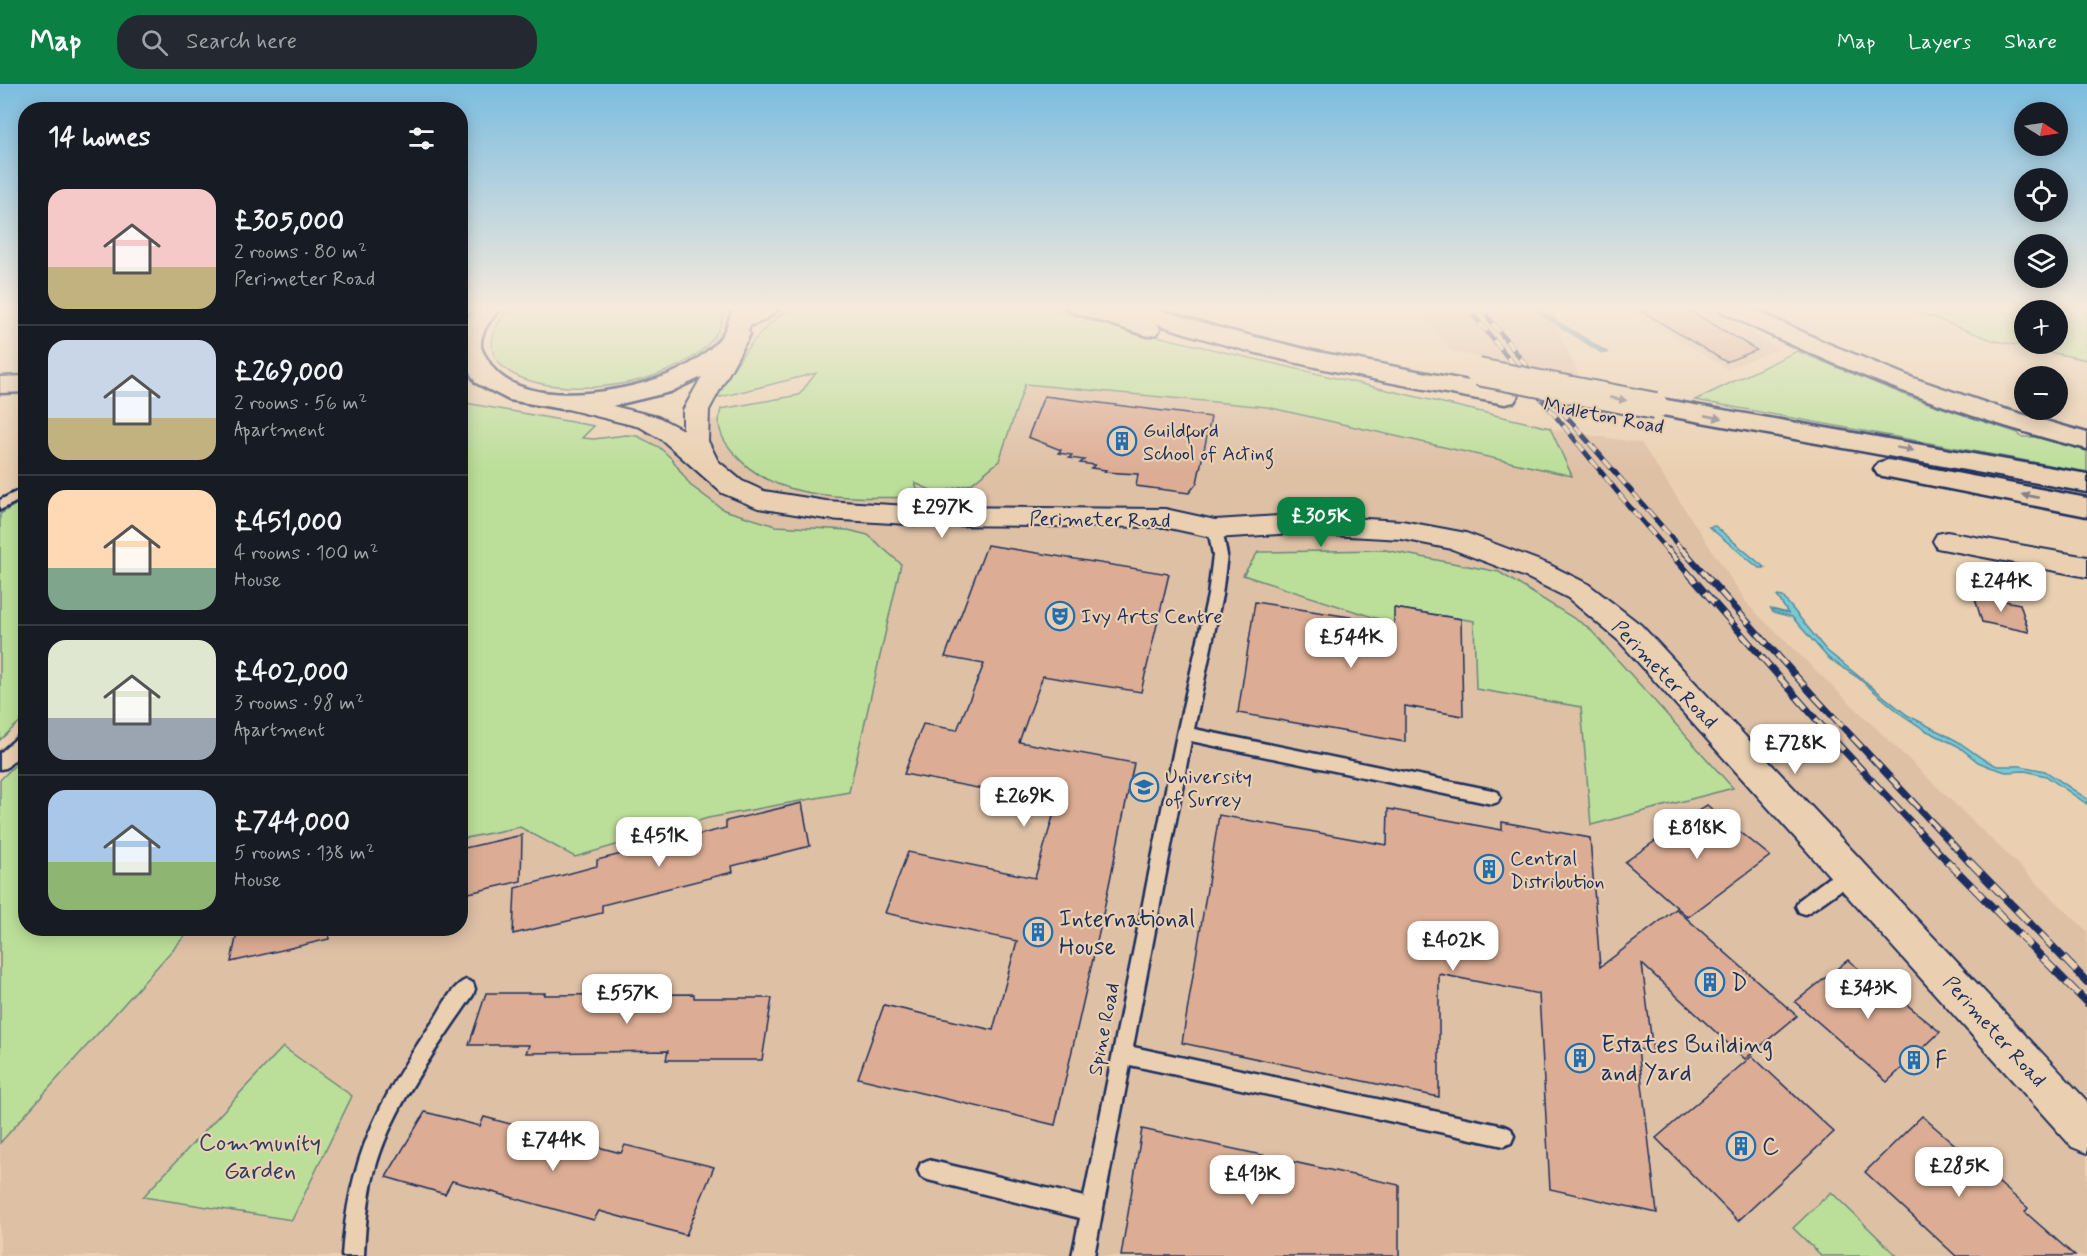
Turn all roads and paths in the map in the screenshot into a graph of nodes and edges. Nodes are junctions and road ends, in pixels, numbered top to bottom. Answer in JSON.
{"nodes":[{"id":1,"x":471,"y":361,"type":"edge"},
{"id":2,"x":712,"y":361,"type":"edge"},
{"id":3,"x":721,"y":361,"type":"edge"},
{"id":4,"x":1274,"y":361,"type":"edge"},
{"id":5,"x":1328,"y":361,"type":"edge"},
{"id":6,"x":1419,"y":361,"type":"edge"},
{"id":7,"x":1851,"y":361,"type":"edge"},
{"id":8,"x":1412,"y":378,"type":"junction"},
{"id":9,"x":18,"y":384,"type":"edge"},
{"id":10,"x":0,"y":385,"type":"edge"},
{"id":11,"x":468,"y":389,"type":"edge"},
{"id":12,"x":507,"y":391,"type":"junction"},
{"id":13,"x":572,"y":403,"type":"junction"},
{"id":14,"x":1660,"y":416,"type":"junction"},
{"id":15,"x":2087,"y":441,"type":"edge"},
{"id":16,"x":706,"y":463,"type":"junction"},
{"id":17,"x":2087,"y":483,"type":"edge"},
{"id":18,"x":18,"y":496,"type":"edge"},
{"id":19,"x":0,"y":506,"type":"edge"},
{"id":20,"x":2087,"y":507,"type":"edge"},
{"id":21,"x":1215,"y":529,"type":"junction"},
{"id":22,"x":1947,"y":541,"type":"dead end"},
{"id":23,"x":2087,"y":567,"type":"edge"},
{"id":24,"x":1185,"y":734,"type":"junction"},
{"id":25,"x":18,"y":746,"type":"edge"},
{"id":26,"x":0,"y":763,"type":"edge"},
{"id":27,"x":1492,"y":797,"type":"dead end"},
{"id":28,"x":1851,"y":874,"type":"junction"},
{"id":29,"x":1805,"y":906,"type":"dead end"},
{"id":30,"x":466,"y":989,"type":"dead end"},
{"id":31,"x":1121,"y":1054,"type":"junction"},
{"id":32,"x":2087,"y":1132,"type":"edge"},
{"id":33,"x":1504,"y":1136,"type":"dead end"},
{"id":34,"x":928,"y":1170,"type":"dead end"},
{"id":35,"x":1092,"y":1210,"type":"junction"},
{"id":36,"x":353,"y":1256,"type":"edge"},
{"id":37,"x":1083,"y":1256,"type":"edge"}],
"edges":[{"from":1,"to":12,"type":"main road"},
{"from":2,"to":13,"type":"main road"},
{"from":3,"to":16,"type":"street","name":"Perimeter Road"},
{"from":4,"to":8,"type":"main road"},
{"from":5,"to":8,"type":"main road","name":"Midleton Road"},
{"from":6,"to":14,"type":"main road","name":"Midleton Road","one_way":true,"bridge":true},
{"from":7,"to":15,"type":"main road"},
{"from":8,"to":14,"type":"main road","name":"Midleton Road"},
{"from":9,"to":10,"type":"main road"},
{"from":11,"to":12,"type":"main road"},
{"from":12,"to":13,"type":"main road"},
{"from":13,"to":16,"type":"street","name":"Perimeter Road"},
{"from":14,"to":17,"type":"main road","name":"Midleton Road","one_way":true},
{"from":20,"to":14,"type":"main road","name":"Midleton Road","one_way":true},
{"from":16,"to":21,"type":"street","name":"Perimeter Road"},
{"from":18,"to":19,"type":"lane"},
{"from":21,"to":24,"type":"lane","name":"Spine Road"},
{"from":21,"to":28,"type":"street","name":"Perimeter Road"},
{"from":22,"to":23,"type":"street"},
{"from":24,"to":27,"type":"lane"},
{"from":24,"to":31,"type":"lane","name":"Spine Road"},
{"from":25,"to":26,"type":"lane"},
{"from":28,"to":29,"type":"lane"},
{"from":28,"to":32,"type":"street","name":"Perimeter Road"},
{"from":30,"to":36,"type":"lane"},
{"from":31,"to":33,"type":"lane"},
{"from":31,"to":35,"type":"lane","name":"Spine Road"},
{"from":34,"to":35,"type":"lane"},
{"from":35,"to":37,"type":"lane","name":"Spine Road"}]}
